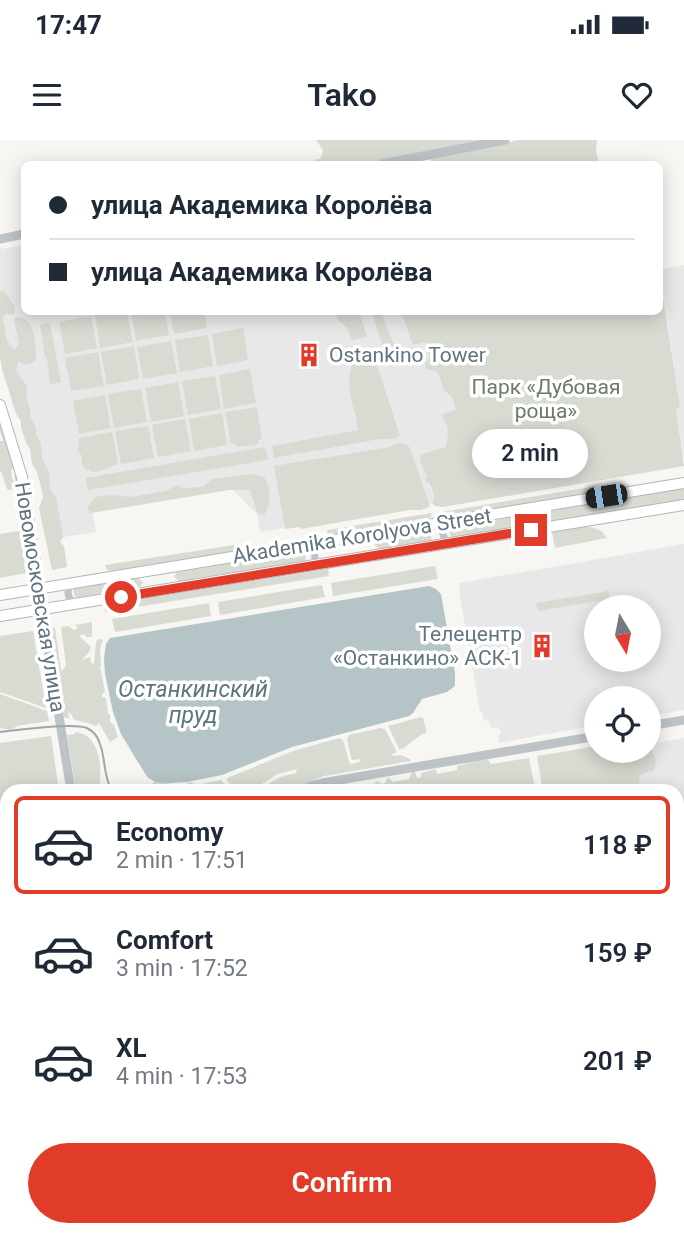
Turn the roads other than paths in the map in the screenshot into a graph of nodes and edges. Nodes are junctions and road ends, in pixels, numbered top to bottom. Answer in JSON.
{"nodes":[{"id":1,"x":505,"y":140,"type":"edge"},
{"id":2,"x":397,"y":161,"type":"edge"},
{"id":3,"x":21,"y":235,"type":"edge"},
{"id":4,"x":0,"y":239,"type":"edge"},
{"id":5,"x":0,"y":405,"type":"edge"},
{"id":6,"x":684,"y":483,"type":"edge"},
{"id":7,"x":684,"y":505,"type":"edge"},
{"id":8,"x":449,"y":521,"type":"junction"},
{"id":9,"x":454,"y":543,"type":"junction"},
{"id":10,"x":305,"y":546,"type":"junction"},
{"id":11,"x":309,"y":567,"type":"junction"},
{"id":12,"x":74,"y":583,"type":"junction"},
{"id":13,"x":40,"y":588,"type":"junction"},
{"id":14,"x":0,"y":595,"type":"edge"},
{"id":15,"x":78,"y":604,"type":"junction"},
{"id":16,"x":42,"y":610,"type":"junction"},
{"id":17,"x":0,"y":616,"type":"edge"},
{"id":18,"x":684,"y":720,"type":"edge"},
{"id":19,"x":661,"y":724,"type":"edge"},
{"id":20,"x":584,"y":738,"type":"edge"},
{"id":21,"x":70,"y":784,"type":"edge"},
{"id":22,"x":317,"y":784,"type":"edge"}],
"edges":[{"from":1,"to":2,"type":"street"},
{"from":3,"to":4,"type":"street"},
{"from":5,"to":13,"type":"main road","name":"Новомосковская улица"},
{"from":6,"to":8,"type":"main road","name":"Akademika Korolyova Street"},
{"from":7,"to":9,"type":"main road"},
{"from":8,"to":9,"type":"street"},
{"from":8,"to":10,"type":"main road","name":"Akademika Korolyova Street"},
{"from":9,"to":11,"type":"main road"},
{"from":10,"to":11,"type":"street"},
{"from":10,"to":12,"type":"main road","name":"Akademika Korolyova Street"},
{"from":11,"to":15,"type":"main road"},
{"from":12,"to":13,"type":"main road","name":"Akademika Korolyova Street"},
{"from":12,"to":15,"type":"street"},
{"from":13,"to":14,"type":"main road","name":"Akademika Korolyova Street"},
{"from":13,"to":16,"type":"main road","name":"Новомосковская улица"},
{"from":15,"to":16,"type":"main road"},
{"from":16,"to":17,"type":"main road"},
{"from":16,"to":21,"type":"street","name":"Новомосковская улица"},
{"from":18,"to":19,"type":"street"},
{"from":20,"to":22,"type":"street"}]}
